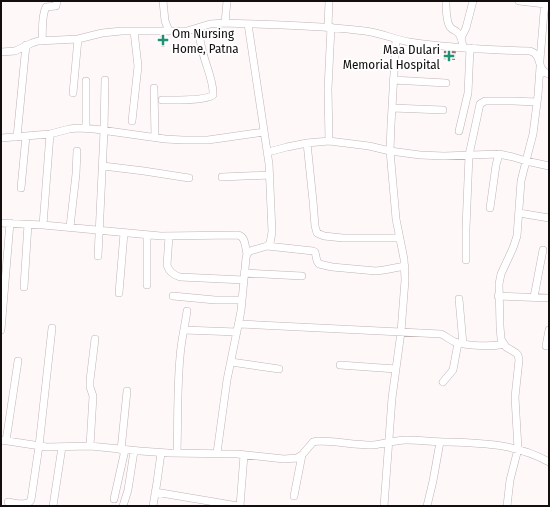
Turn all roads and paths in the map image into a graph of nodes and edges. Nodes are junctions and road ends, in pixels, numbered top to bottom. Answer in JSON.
{"nodes":[{"id":1,"x":57,"y":1,"type":"edge"},
{"id":2,"x":163,"y":1,"type":"edge"},
{"id":3,"x":227,"y":1,"type":"edge"},
{"id":4,"x":329,"y":1,"type":"edge"},
{"id":5,"x":446,"y":1,"type":"edge"},
{"id":6,"x":473,"y":1,"type":"edge"},
{"id":7,"x":519,"y":1,"type":"edge"},
{"id":8,"x":545,"y":2,"type":"edge"},
{"id":9,"x":546,"y":12,"type":"edge"},
{"id":10,"x":225,"y":23,"type":"junction"},
{"id":11,"x":248,"y":24,"type":"junction"},
{"id":12,"x":329,"y":27,"type":"junction"},
{"id":13,"x":198,"y":28,"type":"junction"},
{"id":14,"x":134,"y":30,"type":"junction"},
{"id":15,"x":169,"y":31,"type":"junction"},
{"id":16,"x":461,"y":38,"type":"junction"},
{"id":17,"x":78,"y":39,"type":"junction"},
{"id":18,"x":396,"y":39,"type":"junction"},
{"id":19,"x":42,"y":41,"type":"junction"},
{"id":20,"x":26,"y":45,"type":"junction"},
{"id":21,"x":467,"y":48,"type":"junction"},
{"id":22,"x":1,"y":52,"type":"edge"},
{"id":23,"x":540,"y":64,"type":"junction"},
{"id":24,"x":549,"y":74,"type":"edge"},
{"id":25,"x":105,"y":80,"type":"dead end"},
{"id":26,"x":393,"y":80,"type":"junction"},
{"id":27,"x":86,"y":81,"type":"dead end"},
{"id":28,"x":446,"y":83,"type":"dead end"},
{"id":29,"x":154,"y":88,"type":"dead end"},
{"id":30,"x":73,"y":93,"type":"dead end"},
{"id":31,"x":162,"y":100,"type":"dead end"},
{"id":32,"x":537,"y":102,"type":"junction"},
{"id":33,"x":392,"y":108,"type":"junction"},
{"id":34,"x":443,"y":110,"type":"dead end"},
{"id":35,"x":132,"y":121,"type":"dead end"},
{"id":36,"x":86,"y":128,"type":"junction"},
{"id":37,"x":104,"y":131,"type":"junction"},
{"id":38,"x":459,"y":131,"type":"dead end"},
{"id":39,"x":264,"y":132,"type":"junction"},
{"id":40,"x":50,"y":134,"type":"junction"},
{"id":41,"x":26,"y":136,"type":"junction"},
{"id":42,"x":17,"y":137,"type":"junction"},
{"id":43,"x":154,"y":137,"type":"junction"},
{"id":44,"x":1,"y":138,"type":"edge"},
{"id":45,"x":330,"y":141,"type":"junction"},
{"id":46,"x":306,"y":143,"type":"junction"},
{"id":47,"x":77,"y":151,"type":"dead end"},
{"id":48,"x":390,"y":151,"type":"junction"},
{"id":49,"x":268,"y":152,"type":"junction"},
{"id":50,"x":499,"y":154,"type":"junction"},
{"id":51,"x":469,"y":155,"type":"junction"},
{"id":52,"x":526,"y":161,"type":"junction"},
{"id":53,"x":103,"y":166,"type":"junction"},
{"id":54,"x":549,"y":166,"type":"edge"},
{"id":55,"x":270,"y":175,"type":"junction"},
{"id":56,"x":222,"y":177,"type":"dead end"},
{"id":57,"x":189,"y":178,"type":"dead end"},
{"id":58,"x":21,"y":188,"type":"dead end"},
{"id":59,"x":490,"y":208,"type":"dead end"},
{"id":60,"x":519,"y":212,"type":"junction"},
{"id":61,"x":549,"y":218,"type":"edge"},
{"id":62,"x":1,"y":222,"type":"edge"},
{"id":63,"x":10,"y":223,"type":"junction"},
{"id":64,"x":28,"y":224,"type":"junction"},
{"id":65,"x":43,"y":225,"type":"junction"},
{"id":66,"x":70,"y":227,"type":"junction"},
{"id":67,"x":100,"y":230,"type":"junction"},
{"id":68,"x":124,"y":233,"type":"junction"},
{"id":69,"x":147,"y":235,"type":"junction"},
{"id":70,"x":169,"y":236,"type":"junction"},
{"id":71,"x":400,"y":238,"type":"junction"},
{"id":72,"x":267,"y":246,"type":"junction"},
{"id":73,"x":543,"y":250,"type":"dead end"},
{"id":74,"x":247,"y":254,"type":"junction"},
{"id":75,"x":98,"y":256,"type":"dead end"},
{"id":76,"x":466,"y":260,"type":"dead end"},
{"id":77,"x":405,"y":266,"type":"junction"},
{"id":78,"x":244,"y":276,"type":"junction"},
{"id":79,"x":302,"y":276,"type":"dead end"},
{"id":80,"x":146,"y":285,"type":"dead end"},
{"id":81,"x":24,"y":287,"type":"dead end"},
{"id":82,"x":119,"y":293,"type":"dead end"},
{"id":83,"x":173,"y":296,"type":"dead end"},
{"id":84,"x":498,"y":296,"type":"junction"},
{"id":85,"x":534,"y":297,"type":"junction"},
{"id":86,"x":549,"y":298,"type":"edge"},
{"id":87,"x":242,"y":300,"type":"junction"},
{"id":88,"x":459,"y":300,"type":"dead end"},
{"id":89,"x":187,"y":311,"type":"dead end"},
{"id":90,"x":238,"y":324,"type":"junction"},
{"id":91,"x":52,"y":328,"type":"dead end"},
{"id":92,"x":1,"y":330,"type":"edge"},
{"id":93,"x":184,"y":330,"type":"junction"},
{"id":94,"x":549,"y":330,"type":"edge"},
{"id":95,"x":237,"y":332,"type":"junction"},
{"id":96,"x":401,"y":332,"type":"junction"},
{"id":97,"x":95,"y":339,"type":"dead end"},
{"id":98,"x":460,"y":343,"type":"junction"},
{"id":99,"x":504,"y":344,"type":"junction"},
{"id":100,"x":546,"y":346,"type":"dead end"},
{"id":101,"x":18,"y":361,"type":"dead end"},
{"id":102,"x":230,"y":362,"type":"junction"},
{"id":103,"x":340,"y":364,"type":"dead end"},
{"id":104,"x":279,"y":369,"type":"dead end"},
{"id":105,"x":396,"y":369,"type":"junction"},
{"id":106,"x":443,"y":382,"type":"dead end"},
{"id":107,"x":127,"y":391,"type":"dead end"},
{"id":108,"x":4,"y":440,"type":"edge"},
{"id":109,"x":389,"y":442,"type":"junction"},
{"id":110,"x":440,"y":442,"type":"junction"},
{"id":111,"x":39,"y":446,"type":"junction"},
{"id":112,"x":90,"y":446,"type":"junction"},
{"id":113,"x":62,"y":447,"type":"junction"},
{"id":114,"x":518,"y":449,"type":"junction"},
{"id":115,"x":123,"y":450,"type":"junction"},
{"id":116,"x":134,"y":451,"type":"junction"},
{"id":117,"x":161,"y":453,"type":"junction"},
{"id":118,"x":177,"y":453,"type":"junction"},
{"id":119,"x":217,"y":453,"type":"junction"},
{"id":120,"x":244,"y":455,"type":"junction"},
{"id":121,"x":302,"y":455,"type":"junction"},
{"id":122,"x":549,"y":462,"type":"edge"},
{"id":123,"x":156,"y":492,"type":"junction"},
{"id":124,"x":294,"y":496,"type":"dead end"},
{"id":125,"x":114,"y":499,"type":"dead end"},
{"id":126,"x":8,"y":502,"type":"dead end"},
{"id":127,"x":53,"y":506,"type":"edge"},
{"id":128,"x":123,"y":506,"type":"edge"},
{"id":129,"x":153,"y":506,"type":"edge"},
{"id":130,"x":239,"y":506,"type":"edge"},
{"id":131,"x":384,"y":506,"type":"edge"},
{"id":132,"x":428,"y":506,"type":"edge"},
{"id":133,"x":507,"y":506,"type":"edge"}],
"edges":[{"from":1,"to":19,"type":"street"},
{"from":2,"to":15,"type":"street"},
{"from":3,"to":10,"type":"street"},
{"from":4,"to":12,"type":"street"},
{"from":5,"to":16,"type":"street"},
{"from":6,"to":16,"type":"street"},
{"from":7,"to":8,"type":"street"},
{"from":8,"to":9,"type":"street"},
{"from":9,"to":23,"type":"street"},
{"from":10,"to":11,"type":"street"},
{"from":10,"to":13,"type":"street"},
{"from":11,"to":12,"type":"street"},
{"from":11,"to":39,"type":"street"},
{"from":12,"to":18,"type":"street"},
{"from":12,"to":45,"type":"street"},
{"from":13,"to":15,"type":"street"},
{"from":13,"to":31,"type":"street"},
{"from":14,"to":15,"type":"street"},
{"from":14,"to":17,"type":"street"},
{"from":14,"to":35,"type":"street"},
{"from":16,"to":21,"type":"street"},
{"from":17,"to":19,"type":"street"},
{"from":17,"to":30,"type":"street"},
{"from":18,"to":21,"type":"street"},
{"from":18,"to":26,"type":"street"},
{"from":19,"to":20,"type":"street"},
{"from":20,"to":22,"type":"street"},
{"from":20,"to":42,"type":"street"},
{"from":21,"to":23,"type":"street"},
{"from":21,"to":38,"type":"street"},
{"from":23,"to":24,"type":"street"},
{"from":23,"to":32,"type":"street"},
{"from":25,"to":37,"type":"street"},
{"from":26,"to":28,"type":"street"},
{"from":26,"to":33,"type":"street"},
{"from":27,"to":36,"type":"street"},
{"from":29,"to":43,"type":"street"},
{"from":32,"to":51,"type":"street"},
{"from":32,"to":52,"type":"street"},
{"from":33,"to":34,"type":"street"},
{"from":33,"to":48,"type":"street"},
{"from":36,"to":37,"type":"street"},
{"from":36,"to":40,"type":"street"},
{"from":37,"to":43,"type":"street"},
{"from":37,"to":53,"type":"street"},
{"from":39,"to":43,"type":"street"},
{"from":39,"to":49,"type":"street"},
{"from":40,"to":41,"type":"street"},
{"from":40,"to":65,"type":"street"},
{"from":41,"to":42,"type":"street"},
{"from":41,"to":58,"type":"street"},
{"from":42,"to":44,"type":"street"},
{"from":45,"to":46,"type":"street"},
{"from":45,"to":48,"type":"street"},
{"from":46,"to":49,"type":"street"},
{"from":46,"to":71,"type":"street"},
{"from":47,"to":66,"type":"street"},
{"from":48,"to":51,"type":"street"},
{"from":48,"to":71,"type":"street"},
{"from":49,"to":55,"type":"street"},
{"from":50,"to":51,"type":"street"},
{"from":50,"to":52,"type":"street"},
{"from":50,"to":59,"type":"street"},
{"from":51,"to":76,"type":"street"},
{"from":52,"to":54,"type":"street"},
{"from":52,"to":60,"type":"street"},
{"from":53,"to":57,"type":"street"},
{"from":53,"to":67,"type":"street"},
{"from":55,"to":56,"type":"street"},
{"from":55,"to":72,"type":"street"},
{"from":60,"to":61,"type":"street"},
{"from":60,"to":84,"type":"street"},
{"from":62,"to":63,"type":"street"},
{"from":63,"to":64,"type":"street"},
{"from":63,"to":92,"type":"street"},
{"from":64,"to":65,"type":"street"},
{"from":64,"to":81,"type":"street"},
{"from":65,"to":66,"type":"street"},
{"from":66,"to":67,"type":"street"},
{"from":67,"to":68,"type":"street"},
{"from":67,"to":75,"type":"street"},
{"from":68,"to":69,"type":"street"},
{"from":68,"to":82,"type":"street"},
{"from":69,"to":70,"type":"street"},
{"from":69,"to":80,"type":"street"},
{"from":70,"to":74,"type":"street"},
{"from":70,"to":78,"type":"street"},
{"from":71,"to":77,"type":"street"},
{"from":72,"to":74,"type":"street"},
{"from":72,"to":77,"type":"street"},
{"from":73,"to":85,"type":"street"},
{"from":74,"to":78,"type":"street"},
{"from":77,"to":96,"type":"street"},
{"from":78,"to":79,"type":"street"},
{"from":78,"to":87,"type":"street"},
{"from":83,"to":87,"type":"street"},
{"from":84,"to":85,"type":"street"},
{"from":84,"to":99,"type":"street"},
{"from":85,"to":86,"type":"street"},
{"from":87,"to":90,"type":"street"},
{"from":88,"to":98,"type":"street"},
{"from":89,"to":93,"type":"street"},
{"from":90,"to":95,"type":"street"},
{"from":90,"to":96,"type":"street"},
{"from":91,"to":111,"type":"street"},
{"from":93,"to":95,"type":"street"},
{"from":93,"to":118,"type":"street"},
{"from":94,"to":100,"type":"street"},
{"from":95,"to":102,"type":"street"},
{"from":96,"to":98,"type":"street"},
{"from":96,"to":105,"type":"street"},
{"from":97,"to":112,"type":"street"},
{"from":98,"to":99,"type":"street"},
{"from":98,"to":106,"type":"street"},
{"from":99,"to":114,"type":"street"},
{"from":101,"to":108,"type":"street"},
{"from":102,"to":104,"type":"street"},
{"from":102,"to":119,"type":"street"},
{"from":103,"to":105,"type":"street"},
{"from":105,"to":109,"type":"street"},
{"from":107,"to":115,"type":"street"},
{"from":108,"to":111,"type":"street"},
{"from":109,"to":110,"type":"street"},
{"from":109,"to":121,"type":"street"},
{"from":109,"to":131,"type":"street"},
{"from":110,"to":114,"type":"street"},
{"from":110,"to":132,"type":"street"},
{"from":111,"to":113,"type":"street"},
{"from":111,"to":126,"type":"street"},
{"from":112,"to":113,"type":"street"},
{"from":112,"to":115,"type":"street"},
{"from":113,"to":127,"type":"street"},
{"from":114,"to":122,"type":"street"},
{"from":114,"to":133,"type":"street"},
{"from":115,"to":116,"type":"street"},
{"from":115,"to":125,"type":"street"},
{"from":116,"to":117,"type":"street"},
{"from":116,"to":128,"type":"street"},
{"from":117,"to":118,"type":"street"},
{"from":117,"to":123,"type":"street"},
{"from":118,"to":119,"type":"street"},
{"from":119,"to":120,"type":"street"},
{"from":120,"to":121,"type":"street"},
{"from":120,"to":130,"type":"street"},
{"from":121,"to":124,"type":"street"},
{"from":123,"to":129,"type":"street"},
{"from":123,"to":130,"type":"street"}]}
